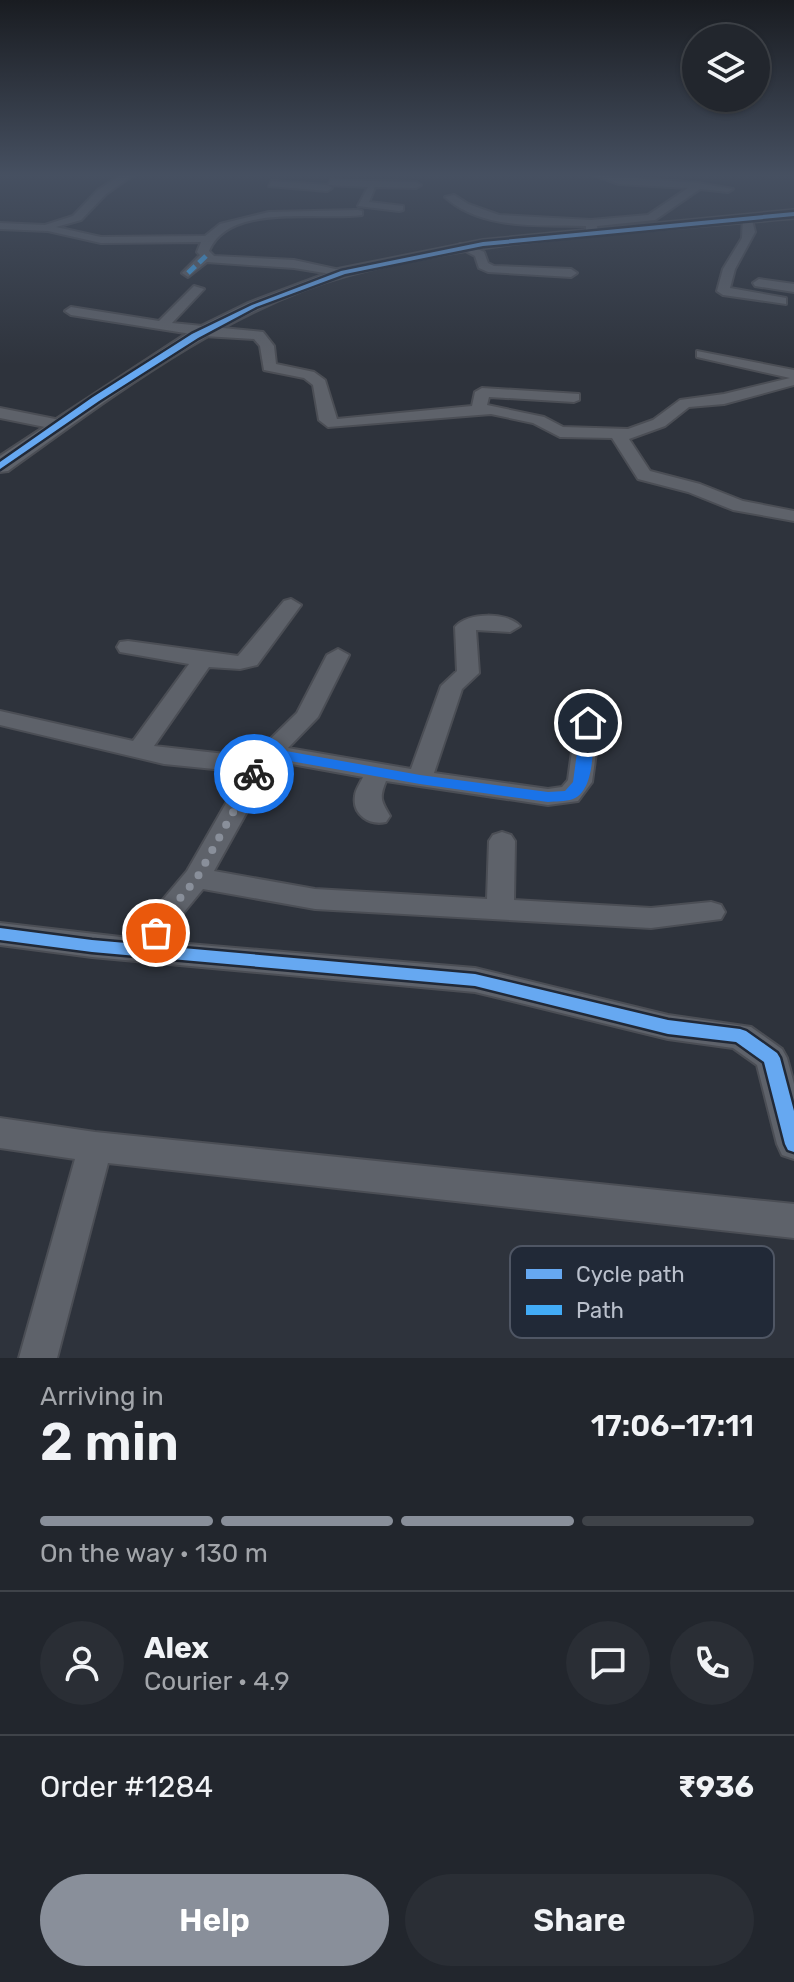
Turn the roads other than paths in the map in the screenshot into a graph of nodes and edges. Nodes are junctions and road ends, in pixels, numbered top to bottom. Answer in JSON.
{"nodes":[{"id":1,"x":94,"y":238,"type":"edge"},
{"id":2,"x":518,"y":238,"type":"edge"},
{"id":3,"x":747,"y":238,"type":"edge"},
{"id":4,"x":205,"y":239,"type":"joint"},
{"id":5,"x":464,"y":246,"type":"junction"},
{"id":6,"x":206,"y":256,"type":"junction"},
{"id":7,"x":343,"y":272,"type":"junction"},
{"id":8,"x":188,"y":273,"type":"dead end"},
{"id":9,"x":571,"y":273,"type":"dead end"},
{"id":10,"x":727,"y":278,"type":"junction"},
{"id":11,"x":794,"y":288,"type":"edge"},
{"id":12,"x":198,"y":289,"type":"dead end"},
{"id":13,"x":781,"y":301,"type":"dead end"},
{"id":14,"x":71,"y":311,"type":"dead end"},
{"id":15,"x":164,"y":324,"type":"junction"},
{"id":16,"x":204,"y":332,"type":"junction"},
{"id":17,"x":702,"y":354,"type":"dead end"},
{"id":18,"x":794,"y":374,"type":"edge"},
{"id":19,"x":794,"y":381,"type":"edge"},
{"id":20,"x":574,"y":397,"type":"dead end"},
{"id":21,"x":479,"y":409,"type":"junction"},
{"id":22,"x":0,"y":413,"type":"edge"},
{"id":23,"x":60,"y":425,"type":"junction"},
{"id":24,"x":627,"y":433,"type":"junction"},
{"id":25,"x":0,"y":466,"type":"edge"},
{"id":26,"x":794,"y":516,"type":"edge"},
{"id":27,"x":291,"y":605,"type":"dead end"},
{"id":28,"x":510,"y":626,"type":"dead end"},
{"id":29,"x":128,"y":647,"type":"dead end"},
{"id":30,"x":338,"y":655,"type":"dead end"},
{"id":31,"x":203,"y":660,"type":"junction"},
{"id":32,"x":0,"y":718,"type":"edge"},
{"id":33,"x":588,"y":723,"type":"dead end"},
{"id":34,"x":138,"y":751,"type":"junction"},
{"id":35,"x":264,"y":759,"type":"junction"},
{"id":36,"x":377,"y":772,"type":"junction"},
{"id":37,"x":420,"y":779,"type":"junction"},
{"id":38,"x":377,"y":816,"type":"dead end"},
{"id":39,"x":502,"y":841,"type":"dead end"},
{"id":40,"x":197,"y":878,"type":"junction"},
{"id":41,"x":500,"y":909,"type":"junction"},
{"id":42,"x":711,"y":912,"type":"dead end"},
{"id":43,"x":0,"y":934,"type":"edge"},
{"id":44,"x":146,"y":951,"type":"junction"},
{"id":45,"x":0,"y":1133,"type":"edge"},
{"id":46,"x":794,"y":1144,"type":"edge"},
{"id":47,"x":95,"y":1147,"type":"junction"},
{"id":48,"x":794,"y":1221,"type":"edge"},
{"id":49,"x":38,"y":1358,"type":"edge"}],
"edges":[{"from":1,"to":4,"type":"street"},
{"from":2,"to":5,"type":"street"},
{"from":3,"to":10,"type":"street"},
{"from":4,"to":6,"type":"street"},
{"from":5,"to":7,"type":"street"},
{"from":5,"to":9,"type":"street"},
{"from":6,"to":7,"type":"street"},
{"from":6,"to":8,"type":"street"},
{"from":7,"to":16,"type":"street"},
{"from":10,"to":11,"type":"street"},
{"from":10,"to":13,"type":"street"},
{"from":12,"to":15,"type":"street"},
{"from":14,"to":15,"type":"street"},
{"from":15,"to":16,"type":"street"},
{"from":16,"to":21,"type":"street"},
{"from":16,"to":23,"type":"street"},
{"from":17,"to":18,"type":"street"},
{"from":19,"to":24,"type":"street"},
{"from":20,"to":21,"type":"street"},
{"from":21,"to":24,"type":"street"},
{"from":22,"to":23,"type":"street"},
{"from":23,"to":25,"type":"street"},
{"from":24,"to":26,"type":"street"},
{"from":27,"to":31,"type":"street"},
{"from":28,"to":37,"type":"street"},
{"from":29,"to":31,"type":"street"},
{"from":30,"to":35,"type":"street"},
{"from":31,"to":34,"type":"street"},
{"from":32,"to":34,"type":"street"},
{"from":33,"to":37,"type":"street"},
{"from":34,"to":35,"type":"street"},
{"from":35,"to":36,"type":"street"},
{"from":35,"to":40,"type":"street"},
{"from":36,"to":37,"type":"street"},
{"from":36,"to":38,"type":"street"},
{"from":39,"to":41,"type":"street"},
{"from":40,"to":41,"type":"street"},
{"from":40,"to":44,"type":"street"},
{"from":41,"to":42,"type":"street"},
{"from":43,"to":44,"type":"street"},
{"from":44,"to":46,"type":"street"},
{"from":45,"to":47,"type":"street"},
{"from":47,"to":48,"type":"street"},
{"from":47,"to":49,"type":"street"}]}
